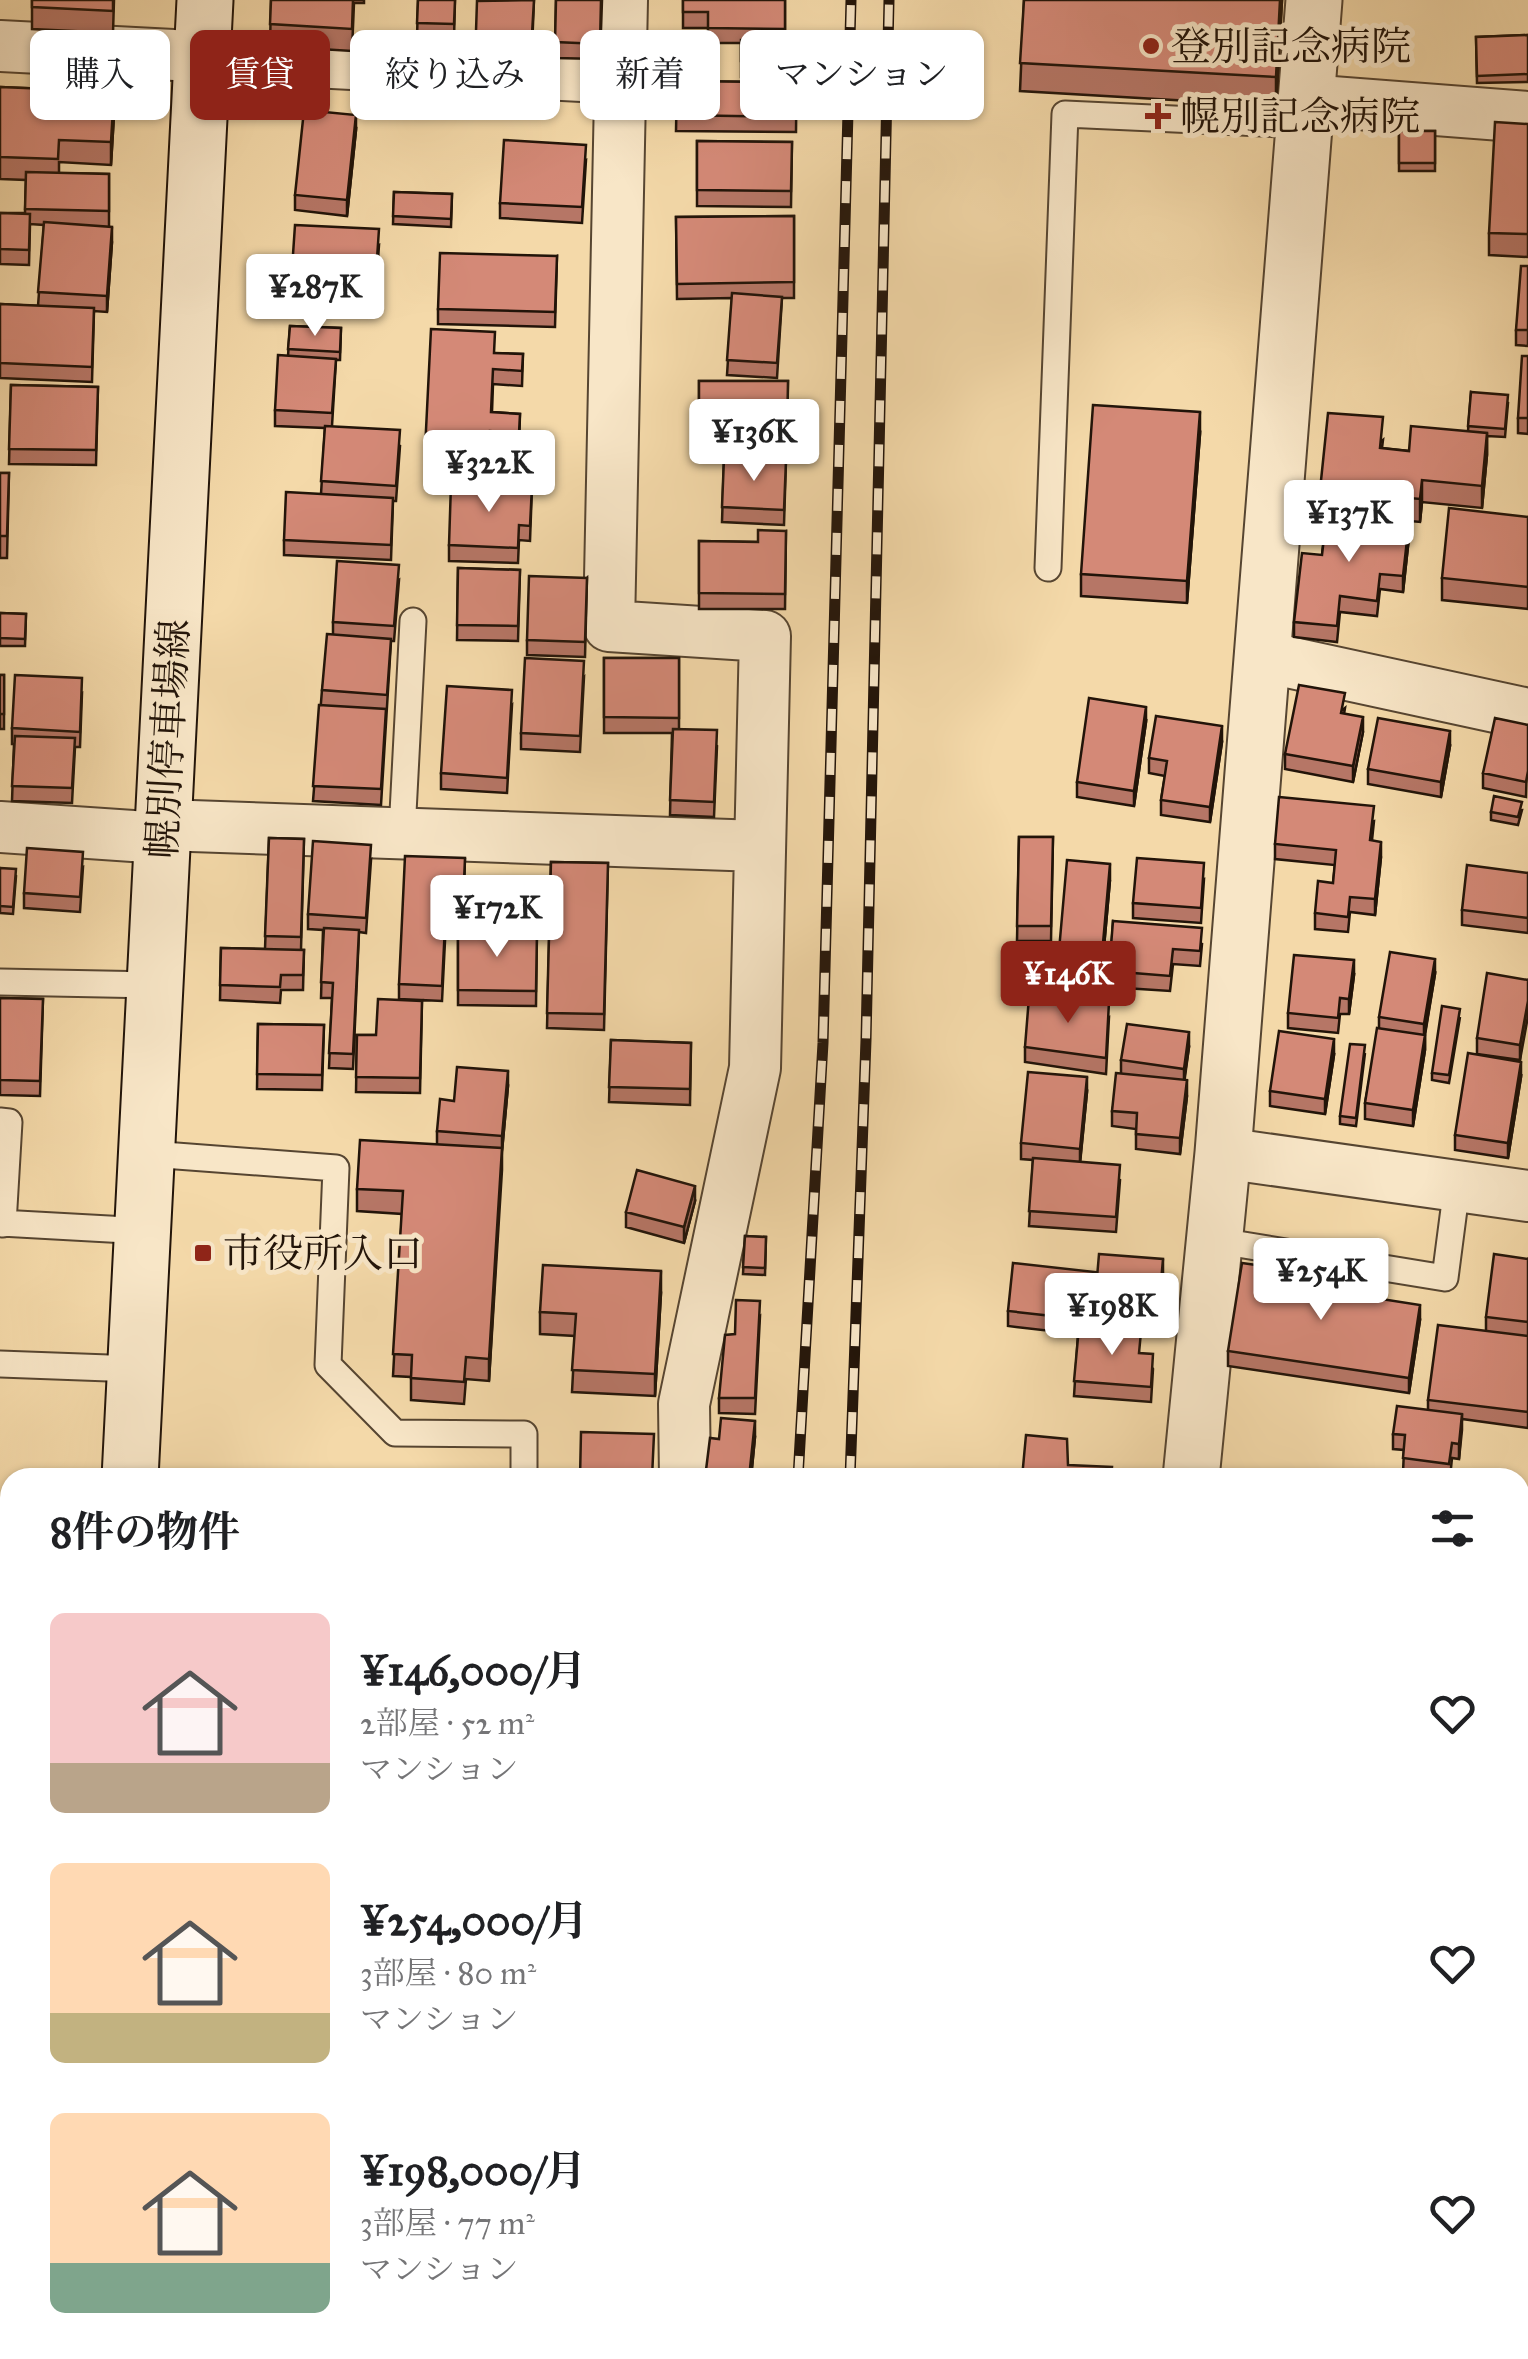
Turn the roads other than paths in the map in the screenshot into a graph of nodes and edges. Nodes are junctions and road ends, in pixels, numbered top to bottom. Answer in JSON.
{"nodes":[{"id":1,"x":205,"y":0,"type":"edge"},
{"id":2,"x":622,"y":0,"type":"edge"},
{"id":3,"x":1314,"y":0,"type":"edge"},
{"id":4,"x":204,"y":30,"type":"edge"},
{"id":5,"x":622,"y":30,"type":"edge"},
{"id":6,"x":0,"y":46,"type":"edge"},
{"id":7,"x":190,"y":59,"type":"edge"},
{"id":8,"x":330,"y":65,"type":"edge"},
{"id":9,"x":580,"y":76,"type":"edge"},
{"id":10,"x":1305,"y":113,"type":"junction"},
{"id":11,"x":1528,"y":117,"type":"edge"},
{"id":12,"x":199,"y":120,"type":"edge"},
{"id":13,"x":620,"y":120,"type":"edge"},
{"id":14,"x":1048,"y":568,"type":"dead end"},
{"id":15,"x":413,"y":621,"type":"dead end"},
{"id":16,"x":1260,"y":656,"type":"junction"},
{"id":17,"x":1528,"y":714,"type":"edge"},
{"id":18,"x":0,"y":827,"type":"edge"},
{"id":19,"x":162,"y":831,"type":"junction"},
{"id":20,"x":402,"y":832,"type":"junction"},
{"id":21,"x":759,"y":846,"type":"junction"},
{"id":22,"x":0,"y":982,"type":"edge"},
{"id":23,"x":156,"y":984,"type":"junction"},
{"id":24,"x":0,"y":1121,"type":"edge"},
{"id":25,"x":1223,"y":1153,"type":"junction"},
{"id":26,"x":150,"y":1154,"type":"junction"},
{"id":27,"x":1458,"y":1186,"type":"junction"},
{"id":28,"x":1528,"y":1196,"type":"edge"},
{"id":29,"x":1,"y":1224,"type":"edge"},
{"id":30,"x":145,"y":1232,"type":"junction"},
{"id":31,"x":1213,"y":1240,"type":"junction"},
{"id":32,"x":0,"y":1364,"type":"edge"},
{"id":33,"x":136,"y":1369,"type":"junction"},
{"id":34,"x":131,"y":1468,"type":"edge"},
{"id":35,"x":524,"y":1468,"type":"edge"},
{"id":36,"x":685,"y":1468,"type":"edge"},
{"id":37,"x":1191,"y":1468,"type":"edge"}],
"edges":[{"from":1,"to":4,"type":"main road","name":"幌別停車場線"},
{"from":2,"to":5,"type":"street"},
{"from":3,"to":10,"type":"main road"},
{"from":6,"to":7,"type":"street"},
{"from":8,"to":9,"type":"street"},
{"from":10,"to":11,"type":"street"},
{"from":10,"to":14,"type":"lane"},
{"from":10,"to":16,"type":"main road"},
{"from":12,"to":19,"type":"main road","name":"幌別停車場線"},
{"from":13,"to":21,"type":"street"},
{"from":15,"to":20,"type":"lane"},
{"from":16,"to":17,"type":"street"},
{"from":16,"to":25,"type":"main road"},
{"from":18,"to":19,"type":"street"},
{"from":19,"to":20,"type":"street"},
{"from":19,"to":23,"type":"main road","name":"幌別停車場線"},
{"from":20,"to":21,"type":"street"},
{"from":21,"to":36,"type":"street"},
{"from":22,"to":23,"type":"lane"},
{"from":23,"to":26,"type":"main road","name":"幌別停車場線"},
{"from":24,"to":29,"type":"lane"},
{"from":25,"to":27,"type":"street"},
{"from":25,"to":31,"type":"main road"},
{"from":26,"to":30,"type":"main road","name":"幌別停車場線"},
{"from":26,"to":35,"type":"lane"},
{"from":27,"to":28,"type":"street"},
{"from":27,"to":31,"type":"lane"},
{"from":29,"to":30,"type":"lane"},
{"from":30,"to":33,"type":"main road","name":"幌別停車場線"},
{"from":31,"to":37,"type":"main road"},
{"from":32,"to":33,"type":"lane"},
{"from":33,"to":34,"type":"main road","name":"幌別停車場線"}]}
